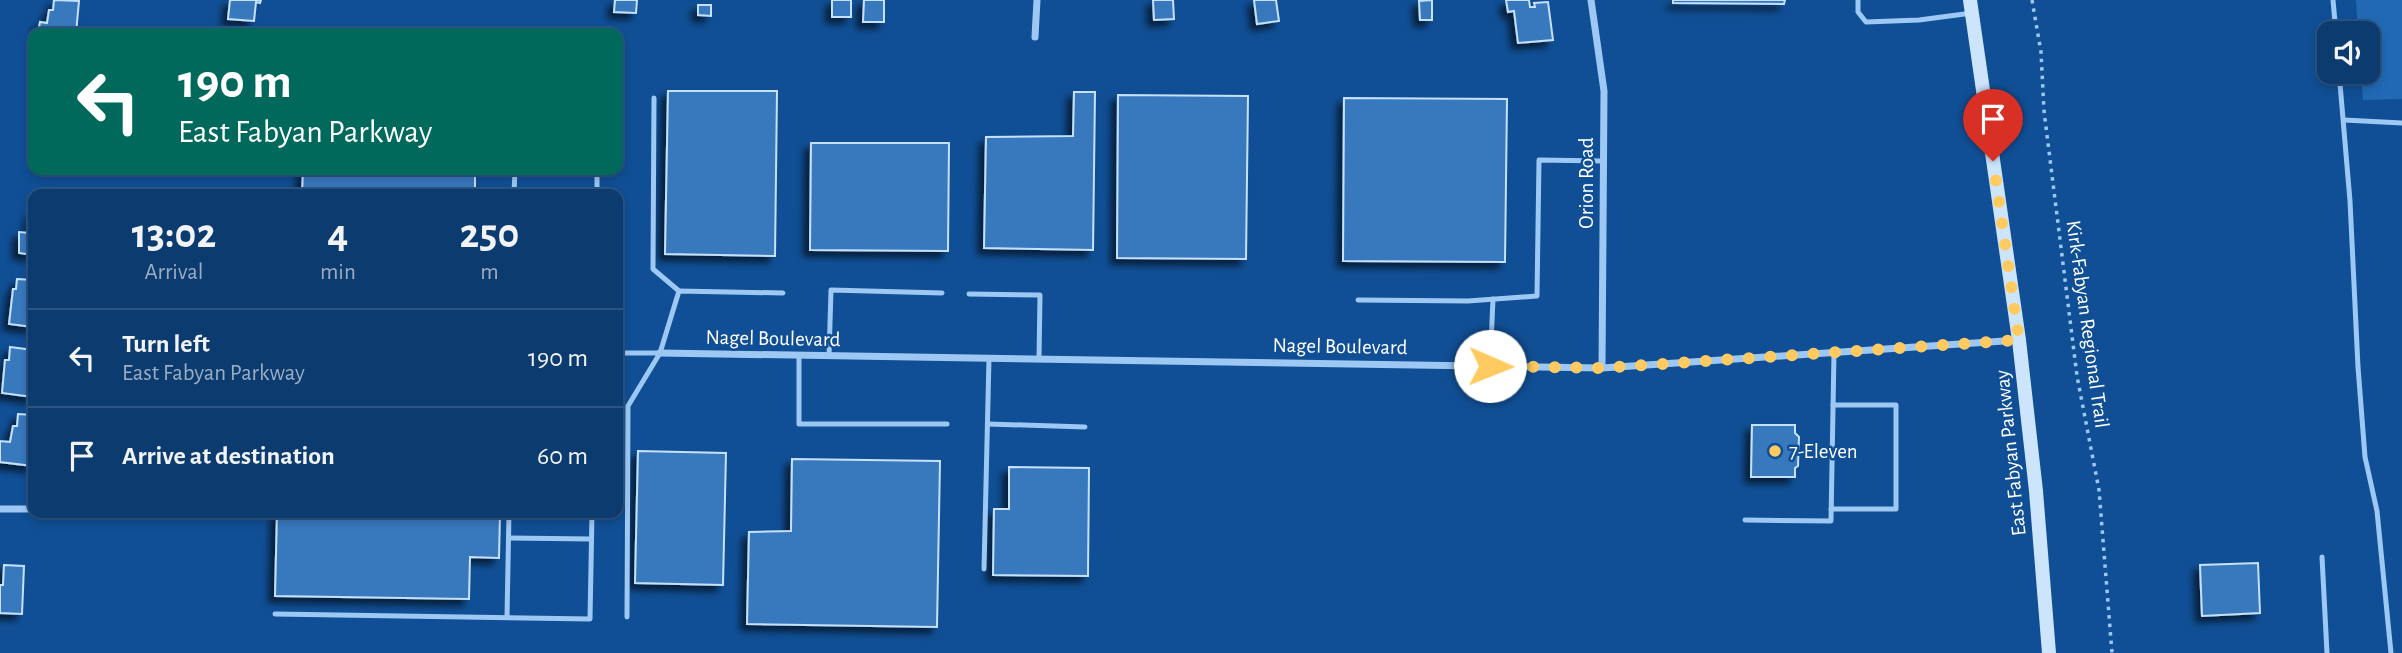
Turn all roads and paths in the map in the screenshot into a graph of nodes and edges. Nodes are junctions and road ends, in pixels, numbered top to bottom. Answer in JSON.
{"nodes":[{"id":1,"x":1037,"y":0,"type":"edge"},
{"id":2,"x":1591,"y":0,"type":"edge"},
{"id":3,"x":1858,"y":0,"type":"edge"},
{"id":4,"x":2032,"y":0,"type":"edge"},
{"id":5,"x":2333,"y":0,"type":"edge"},
{"id":6,"x":1971,"y":7,"type":"edge"},
{"id":7,"x":2335,"y":21,"type":"edge"},
{"id":8,"x":1035,"y":37,"type":"dead end"},
{"id":9,"x":2340,"y":84,"type":"edge"},
{"id":10,"x":654,"y":98,"type":"dead end"},
{"id":11,"x":2344,"y":120,"type":"junction"},
{"id":12,"x":2402,"y":123,"type":"edge"},
{"id":13,"x":1603,"y":161,"type":"junction"},
{"id":14,"x":679,"y":291,"type":"junction"},
{"id":15,"x":783,"y":293,"type":"dead end"},
{"id":16,"x":943,"y":293,"type":"dead end"},
{"id":17,"x":969,"y":294,"type":"dead end"},
{"id":18,"x":1493,"y":299,"type":"junction"},
{"id":19,"x":1358,"y":300,"type":"dead end"},
{"id":20,"x":2019,"y":340,"type":"junction"},
{"id":21,"x":623,"y":353,"type":"edge"},
{"id":22,"x":660,"y":353,"type":"junction"},
{"id":23,"x":1834,"y":353,"type":"junction"},
{"id":24,"x":799,"y":356,"type":"junction"},
{"id":25,"x":829,"y":356,"type":"junction"},
{"id":26,"x":989,"y":358,"type":"junction"},
{"id":27,"x":1039,"y":359,"type":"junction"},
{"id":28,"x":1490,"y":366,"type":"junction"},
{"id":29,"x":1602,"y":368,"type":"junction"},
{"id":30,"x":1833,"y":405,"type":"junction"},
{"id":31,"x":947,"y":424,"type":"dead end"},
{"id":32,"x":988,"y":424,"type":"junction"},
{"id":33,"x":1085,"y":427,"type":"dead end"},
{"id":34,"x":0,"y":509,"type":"edge"},
{"id":35,"x":28,"y":509,"type":"edge"},
{"id":36,"x":1831,"y":509,"type":"junction"},
{"id":37,"x":509,"y":518,"type":"edge"},
{"id":38,"x":592,"y":518,"type":"edge"},
{"id":39,"x":1745,"y":520,"type":"dead end"},
{"id":40,"x":509,"y":538,"type":"junction"},
{"id":41,"x":592,"y":539,"type":"junction"},
{"id":42,"x":2322,"y":557,"type":"dead end"},
{"id":43,"x":984,"y":569,"type":"dead end"},
{"id":44,"x":275,"y":614,"type":"dead end"},
{"id":45,"x":507,"y":617,"type":"junction"},
{"id":46,"x":627,"y":617,"type":"dead end"},
{"id":47,"x":2049,"y":653,"type":"edge"},
{"id":48,"x":2112,"y":653,"type":"edge"},
{"id":49,"x":2327,"y":653,"type":"edge"},
{"id":50,"x":2391,"y":653,"type":"edge"}],
"edges":[{"from":1,"to":8,"type":"street"},
{"from":2,"to":13,"type":"street","name":"Orion Road"},
{"from":3,"to":6,"type":"lane"},
{"from":4,"to":48,"type":"path","name":"Kirk-Fabyan Regional Trail"},
{"from":5,"to":7,"type":"lane"},
{"from":6,"to":20,"type":"main road","name":"East Fabyan Parkway"},
{"from":9,"to":11,"type":"lane"},
{"from":10,"to":14,"type":"lane"},
{"from":11,"to":12,"type":"lane"},
{"from":11,"to":50,"type":"lane"},
{"from":13,"to":18,"type":"lane"},
{"from":13,"to":29,"type":"street","name":"Orion Road"},
{"from":14,"to":15,"type":"lane"},
{"from":14,"to":22,"type":"lane"},
{"from":16,"to":25,"type":"lane"},
{"from":17,"to":27,"type":"lane"},
{"from":18,"to":19,"type":"lane"},
{"from":18,"to":28,"type":"lane"},
{"from":20,"to":23,"type":"street","name":"Nagel Boulevard"},
{"from":20,"to":47,"type":"main road","name":"East Fabyan Parkway"},
{"from":21,"to":22,"type":"lane"},
{"from":22,"to":24,"type":"street","name":"Nagel Boulevard"},
{"from":22,"to":46,"type":"lane"},
{"from":23,"to":29,"type":"street","name":"Nagel Boulevard"},
{"from":23,"to":30,"type":"lane"},
{"from":24,"to":25,"type":"street","name":"Nagel Boulevard"},
{"from":24,"to":31,"type":"lane"},
{"from":25,"to":26,"type":"street","name":"Nagel Boulevard"},
{"from":26,"to":27,"type":"street","name":"Nagel Boulevard"},
{"from":26,"to":32,"type":"lane"},
{"from":27,"to":28,"type":"street","name":"Nagel Boulevard"},
{"from":28,"to":29,"type":"street","name":"Nagel Boulevard"},
{"from":30,"to":36,"type":"lane"},
{"from":30,"to":36,"type":"lane"},
{"from":32,"to":33,"type":"lane"},
{"from":32,"to":43,"type":"lane"},
{"from":34,"to":35,"type":"street"},
{"from":36,"to":39,"type":"lane"},
{"from":37,"to":40,"type":"lane"},
{"from":38,"to":41,"type":"lane"},
{"from":40,"to":41,"type":"lane"},
{"from":40,"to":45,"type":"lane"},
{"from":41,"to":45,"type":"lane"},
{"from":42,"to":49,"type":"lane"},
{"from":44,"to":45,"type":"lane"}]}
